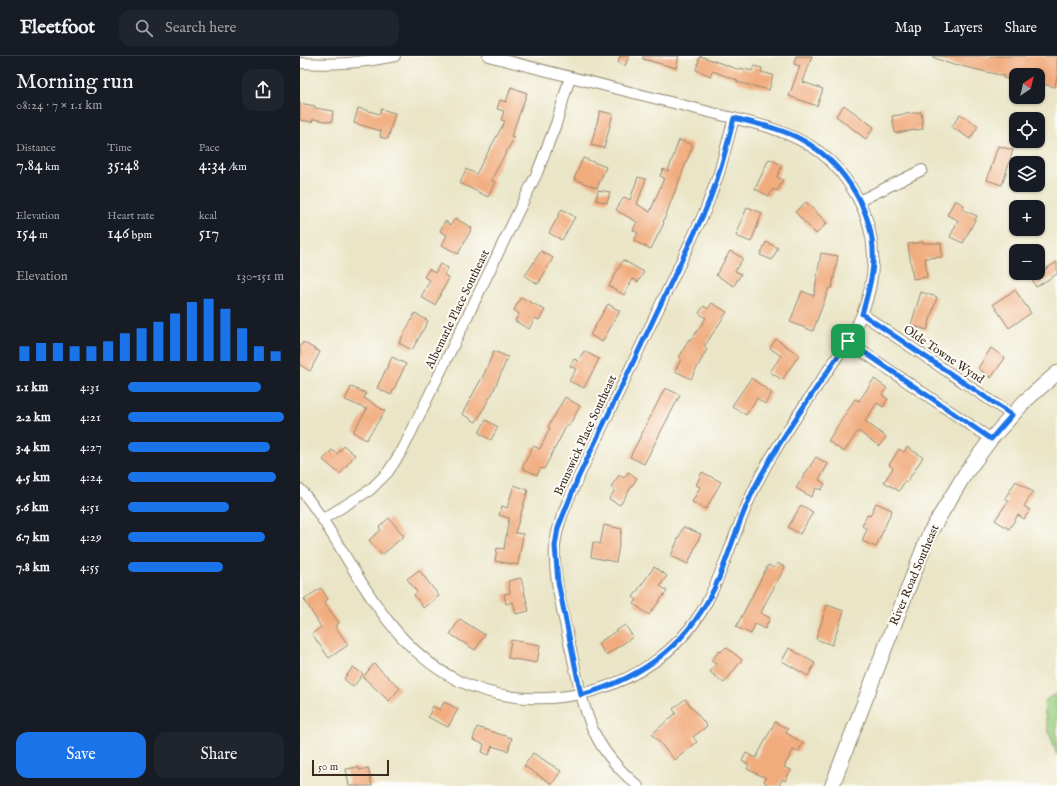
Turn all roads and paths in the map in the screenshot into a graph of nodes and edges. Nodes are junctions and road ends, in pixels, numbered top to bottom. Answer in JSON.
{"nodes":[{"id":1,"x":395,"y":56,"type":"edge"},
{"id":2,"x":488,"y":56,"type":"edge"},
{"id":3,"x":300,"y":63,"type":"edge"},
{"id":4,"x":570,"y":77,"type":"junction"},
{"id":5,"x":734,"y":118,"type":"junction"},
{"id":6,"x":922,"y":170,"type":"dead end"},
{"id":7,"x":859,"y":201,"type":"junction"},
{"id":8,"x":862,"y":314,"type":"junction"},
{"id":9,"x":848,"y":341,"type":"junction"},
{"id":10,"x":1057,"y":374,"type":"edge"},
{"id":11,"x":1012,"y":415,"type":"junction"},
{"id":12,"x":991,"y":439,"type":"junction"},
{"id":13,"x":300,"y":490,"type":"edge"},
{"id":14,"x":323,"y":519,"type":"junction"},
{"id":15,"x":581,"y":695,"type":"junction"},
{"id":16,"x":638,"y":786,"type":"edge"},
{"id":17,"x":832,"y":786,"type":"edge"}],
"edges":[{"from":1,"to":3,"type":"street"},
{"from":2,"to":4,"type":"street"},
{"from":4,"to":5,"type":"street"},
{"from":4,"to":14,"type":"street","name":"Albemarle Place Southeast"},
{"from":5,"to":7,"type":"street"},
{"from":5,"to":15,"type":"street","name":"Brunswick Place Southeast"},
{"from":6,"to":7,"type":"street"},
{"from":7,"to":8,"type":"street"},
{"from":8,"to":9,"type":"street"},
{"from":8,"to":11,"type":"street","name":"Olde Towne Wynd"},
{"from":9,"to":12,"type":"street"},
{"from":9,"to":15,"type":"street"},
{"from":10,"to":11,"type":"main road","name":"River Road Southeast"},
{"from":11,"to":12,"type":"main road","name":"River Road Southeast"},
{"from":12,"to":17,"type":"main road","name":"River Road Southeast"},
{"from":13,"to":14,"type":"street"},
{"from":14,"to":15,"type":"street"},
{"from":15,"to":16,"type":"street","name":"Brunswick Place Southeast"}]}
